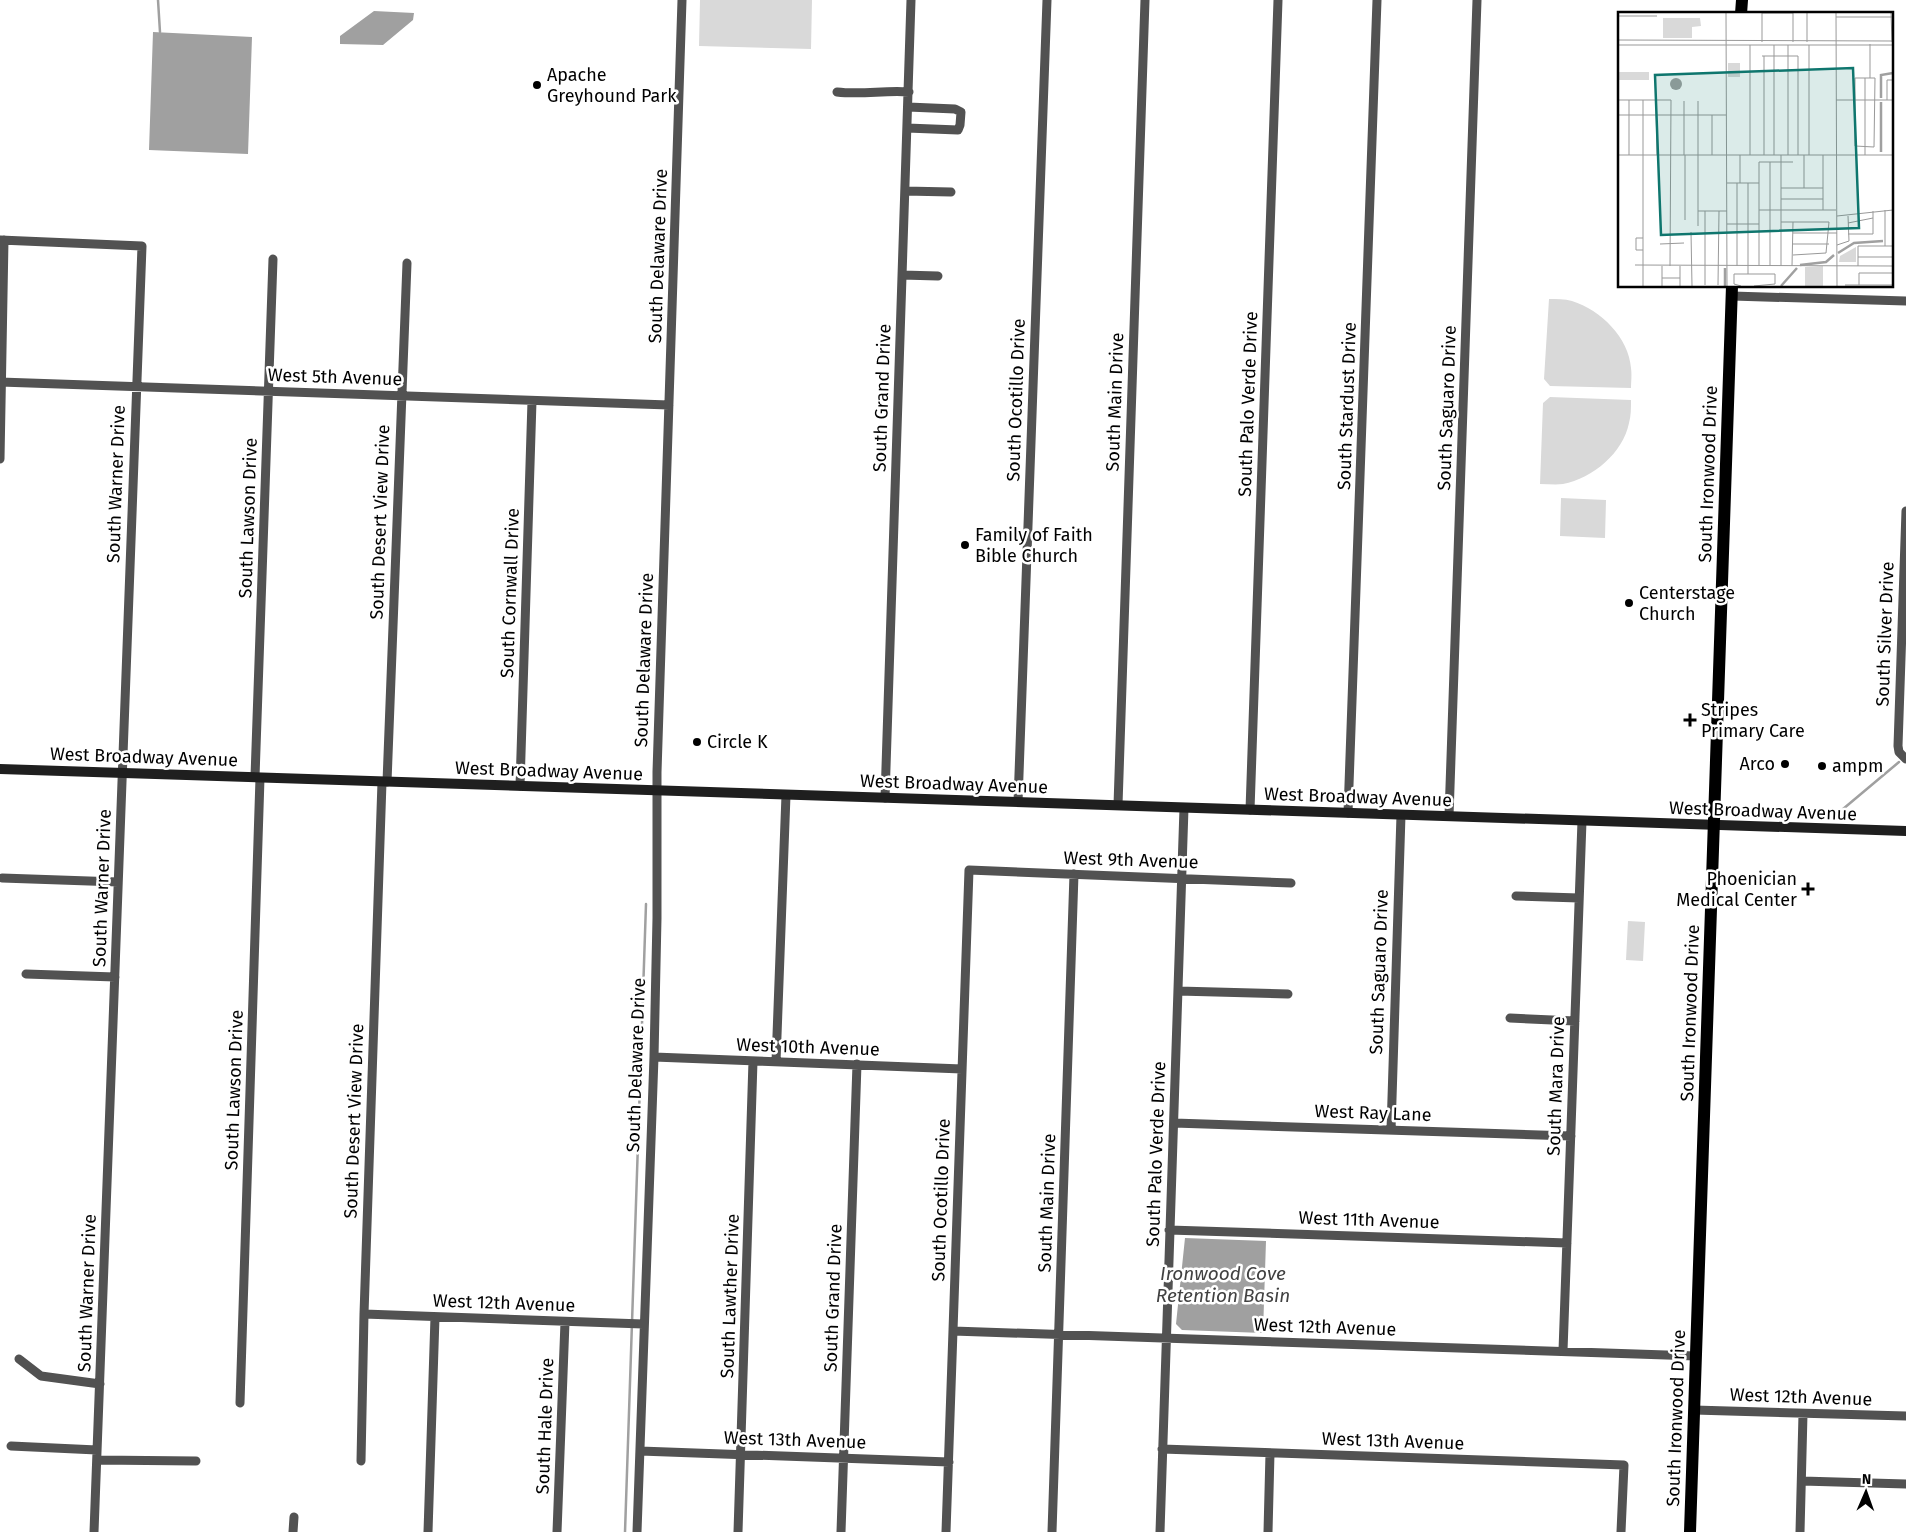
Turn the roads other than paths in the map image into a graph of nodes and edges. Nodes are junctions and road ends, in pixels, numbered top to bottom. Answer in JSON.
{"nodes":[{"id":1,"x":682,"y":0,"type":"edge"},
{"id":2,"x":911,"y":0,"type":"edge"},
{"id":3,"x":1047,"y":0,"type":"edge"},
{"id":4,"x":1145,"y":0,"type":"edge"},
{"id":5,"x":1278,"y":0,"type":"edge"},
{"id":6,"x":1377,"y":0,"type":"edge"},
{"id":7,"x":1477,"y":0,"type":"edge"},
{"id":8,"x":838,"y":92,"type":"dead end"},
{"id":9,"x":909,"y":92,"type":"junction"},
{"id":10,"x":908,"y":107,"type":"junction"},
{"id":11,"x":907,"y":128,"type":"junction"},
{"id":12,"x":905,"y":191,"type":"junction"},
{"id":13,"x":951,"y":192,"type":"dead end"},
{"id":14,"x":2,"y":240,"type":"edge"},
{"id":15,"x":273,"y":259,"type":"dead end"},
{"id":16,"x":407,"y":263,"type":"dead end"},
{"id":17,"x":902,"y":275,"type":"junction"},
{"id":18,"x":938,"y":276,"type":"dead end"},
{"id":19,"x":1732,"y":291,"type":"edge"},
{"id":20,"x":1906,"y":301,"type":"edge"},
{"id":21,"x":1,"y":382,"type":"edge"},
{"id":22,"x":135,"y":386,"type":"junction"},
{"id":23,"x":268,"y":391,"type":"junction"},
{"id":24,"x":401,"y":396,"type":"junction"},
{"id":25,"x":532,"y":400,"type":"junction"},
{"id":26,"x":670,"y":406,"type":"junction"},
{"id":27,"x":0,"y":459,"type":"edge"},
{"id":28,"x":1906,"y":511,"type":"edge"},
{"id":29,"x":1904,"y":758,"type":"edge"},
{"id":30,"x":0,"y":769,"type":"edge"},
{"id":31,"x":122,"y":772,"type":"junction"},
{"id":32,"x":258,"y":778,"type":"junction"},
{"id":33,"x":384,"y":782,"type":"junction"},
{"id":34,"x":520,"y":786,"type":"junction"},
{"id":35,"x":656,"y":790,"type":"junction"},
{"id":36,"x":786,"y":795,"type":"junction"},
{"id":37,"x":884,"y":798,"type":"junction"},
{"id":38,"x":1018,"y":802,"type":"junction"},
{"id":39,"x":1118,"y":806,"type":"junction"},
{"id":40,"x":1184,"y":808,"type":"junction"},
{"id":41,"x":1250,"y":810,"type":"junction"},
{"id":42,"x":1348,"y":813,"type":"junction"},
{"id":43,"x":1401,"y":815,"type":"junction"},
{"id":44,"x":1449,"y":816,"type":"junction"},
{"id":45,"x":1582,"y":821,"type":"junction"},
{"id":46,"x":1714,"y":825,"type":"junction"},
{"id":47,"x":1906,"y":831,"type":"edge"},
{"id":48,"x":969,"y":870,"type":"joint"},
{"id":49,"x":1074,"y":874,"type":"junction"},
{"id":50,"x":2,"y":878,"type":"dead end"},
{"id":51,"x":1182,"y":879,"type":"junction"},
{"id":52,"x":118,"y":882,"type":"junction"},
{"id":53,"x":1291,"y":883,"type":"dead end"},
{"id":54,"x":1516,"y":896,"type":"dead end"},
{"id":55,"x":1579,"y":898,"type":"junction"},
{"id":56,"x":26,"y":974,"type":"dead end"},
{"id":57,"x":115,"y":977,"type":"junction"},
{"id":58,"x":1178,"y":991,"type":"junction"},
{"id":59,"x":1288,"y":994,"type":"dead end"},
{"id":60,"x":1510,"y":1018,"type":"dead end"},
{"id":61,"x":1575,"y":1021,"type":"junction"},
{"id":62,"x":654,"y":1057,"type":"junction"},
{"id":63,"x":753,"y":1061,"type":"junction"},
{"id":64,"x":776,"y":1062,"type":"junction"},
{"id":65,"x":857,"y":1064,"type":"junction"},
{"id":66,"x":962,"y":1069,"type":"junction"},
{"id":67,"x":1174,"y":1123,"type":"junction"},
{"id":68,"x":1391,"y":1130,"type":"junction"},
{"id":69,"x":1571,"y":1136,"type":"junction"},
{"id":70,"x":1169,"y":1230,"type":"junction"},
{"id":71,"x":1567,"y":1243,"type":"junction"},
{"id":72,"x":364,"y":1314,"type":"junction"},
{"id":73,"x":435,"y":1317,"type":"junction"},
{"id":74,"x":565,"y":1322,"type":"junction"},
{"id":75,"x":635,"y":1324,"type":"junction"},
{"id":76,"x":953,"y":1330,"type":"junction"},
{"id":77,"x":1058,"y":1334,"type":"junction"},
{"id":78,"x":1166,"y":1338,"type":"junction"},
{"id":79,"x":1563,"y":1351,"type":"junction"},
{"id":80,"x":1696,"y":1356,"type":"junction"},
{"id":81,"x":19,"y":1359,"type":"dead end"},
{"id":82,"x":100,"y":1384,"type":"junction"},
{"id":83,"x":240,"y":1402,"type":"dead end"},
{"id":84,"x":1694,"y":1410,"type":"junction"},
{"id":85,"x":1803,"y":1414,"type":"junction"},
{"id":86,"x":1906,"y":1416,"type":"edge"},
{"id":87,"x":11,"y":1446,"type":"dead end"},
{"id":88,"x":1162,"y":1449,"type":"junction"},
{"id":89,"x":640,"y":1451,"type":"junction"},
{"id":90,"x":1270,"y":1453,"type":"junction"},
{"id":91,"x":97,"y":1455,"type":"junction"},
{"id":92,"x":741,"y":1455,"type":"junction"},
{"id":93,"x":844,"y":1458,"type":"junction"},
{"id":94,"x":196,"y":1461,"type":"dead end"},
{"id":95,"x":361,"y":1461,"type":"dead end"},
{"id":96,"x":948,"y":1462,"type":"junction"},
{"id":97,"x":1802,"y":1480,"type":"junction"},
{"id":98,"x":1906,"y":1484,"type":"edge"},
{"id":99,"x":294,"y":1517,"type":"dead end"},
{"id":100,"x":94,"y":1532,"type":"edge"},
{"id":101,"x":293,"y":1532,"type":"edge"},
{"id":102,"x":428,"y":1532,"type":"edge"},
{"id":103,"x":557,"y":1532,"type":"edge"},
{"id":104,"x":637,"y":1532,"type":"edge"},
{"id":105,"x":738,"y":1532,"type":"edge"},
{"id":106,"x":841,"y":1532,"type":"edge"},
{"id":107,"x":946,"y":1532,"type":"edge"},
{"id":108,"x":1052,"y":1532,"type":"edge"},
{"id":109,"x":1160,"y":1532,"type":"edge"},
{"id":110,"x":1268,"y":1532,"type":"edge"},
{"id":111,"x":1620,"y":1532,"type":"edge"},
{"id":112,"x":1690,"y":1532,"type":"edge"},
{"id":113,"x":1800,"y":1532,"type":"edge"}],
"edges":[{"from":1,"to":26,"type":"street","name":"South Delaware Drive"},
{"from":2,"to":9,"type":"street","name":"South Grand Drive"},
{"from":3,"to":38,"type":"street","name":"South Ocotillo Drive"},
{"from":4,"to":39,"type":"street","name":"South Main Drive"},
{"from":5,"to":41,"type":"street","name":"South Palo Verde Drive"},
{"from":6,"to":42,"type":"street","name":"South Stardust Drive"},
{"from":7,"to":44,"type":"street","name":"South Saguaro Drive"},
{"from":8,"to":9,"type":"street"},
{"from":9,"to":10,"type":"street","name":"South Grand Drive"},
{"from":10,"to":11,"type":"street","name":"South Grand Drive"},
{"from":10,"to":11,"type":"street"},
{"from":11,"to":12,"type":"street","name":"South Grand Drive"},
{"from":12,"to":13,"type":"street"},
{"from":12,"to":17,"type":"street","name":"South Grand Drive"},
{"from":14,"to":21,"type":"street"},
{"from":14,"to":22,"type":"street","name":"South Warner Drive"},
{"from":15,"to":23,"type":"street","name":"South Lawson Drive"},
{"from":16,"to":24,"type":"street","name":"South Desert View Drive"},
{"from":17,"to":18,"type":"street"},
{"from":17,"to":37,"type":"street","name":"South Grand Drive"},
{"from":19,"to":20,"type":"street"},
{"from":19,"to":46,"type":"main road","name":"South Ironwood Drive"},
{"from":21,"to":22,"type":"street","name":"West 5th Avenue"},
{"from":21,"to":27,"type":"street"},
{"from":22,"to":23,"type":"street","name":"West 5th Avenue"},
{"from":22,"to":31,"type":"street","name":"South Warner Drive"},
{"from":23,"to":24,"type":"street","name":"West 5th Avenue"},
{"from":23,"to":32,"type":"street","name":"South Lawson Drive"},
{"from":24,"to":25,"type":"street","name":"West 5th Avenue"},
{"from":24,"to":33,"type":"street","name":"South Desert View Drive"},
{"from":25,"to":26,"type":"street","name":"West 5th Avenue"},
{"from":25,"to":34,"type":"street","name":"South Cornwall Drive"},
{"from":26,"to":35,"type":"street","name":"South Delaware Drive"},
{"from":28,"to":29,"type":"street","name":"South Silver Drive"},
{"from":30,"to":31,"type":"main road","name":"West Broadway Avenue"},
{"from":31,"to":32,"type":"main road","name":"West Broadway Avenue"},
{"from":31,"to":52,"type":"street","name":"South Warner Drive"},
{"from":32,"to":33,"type":"main road","name":"West Broadway Avenue"},
{"from":32,"to":83,"type":"street","name":"South Lawson Drive"},
{"from":33,"to":34,"type":"main road","name":"West Broadway Avenue"},
{"from":33,"to":72,"type":"street","name":"South Desert View Drive"},
{"from":34,"to":35,"type":"main road","name":"West Broadway Avenue"},
{"from":35,"to":36,"type":"main road","name":"West Broadway Avenue"},
{"from":35,"to":62,"type":"street","name":"South Delaware Drive"},
{"from":36,"to":37,"type":"main road","name":"West Broadway Avenue"},
{"from":36,"to":64,"type":"street"},
{"from":37,"to":38,"type":"main road","name":"West Broadway Avenue"},
{"from":38,"to":39,"type":"main road","name":"West Broadway Avenue"},
{"from":39,"to":40,"type":"main road","name":"West Broadway Avenue"},
{"from":40,"to":41,"type":"main road","name":"West Broadway Avenue"},
{"from":40,"to":51,"type":"street","name":"South Palo Verde Drive"},
{"from":41,"to":42,"type":"main road","name":"West Broadway Avenue"},
{"from":42,"to":43,"type":"main road","name":"West Broadway Avenue"},
{"from":43,"to":44,"type":"main road","name":"West Broadway Avenue"},
{"from":43,"to":68,"type":"street","name":"South Saguaro Drive"},
{"from":44,"to":45,"type":"main road","name":"West Broadway Avenue"},
{"from":45,"to":46,"type":"main road","name":"West Broadway Avenue"},
{"from":45,"to":55,"type":"street","name":"South Mara Drive"},
{"from":46,"to":47,"type":"main road","name":"West Broadway Avenue"},
{"from":46,"to":80,"type":"main road","name":"South Ironwood Drive"},
{"from":48,"to":49,"type":"street","name":"West 9th Avenue"},
{"from":48,"to":66,"type":"street","name":"South Ocotillo Drive"},
{"from":49,"to":51,"type":"street","name":"West 9th Avenue"},
{"from":49,"to":77,"type":"street","name":"South Main Drive"},
{"from":50,"to":52,"type":"street"},
{"from":51,"to":53,"type":"street","name":"West 9th Avenue"},
{"from":51,"to":58,"type":"street","name":"South Palo Verde Drive"},
{"from":52,"to":57,"type":"street","name":"South Warner Drive"},
{"from":54,"to":55,"type":"street"},
{"from":55,"to":61,"type":"street","name":"South Mara Drive"},
{"from":56,"to":57,"type":"street"},
{"from":57,"to":82,"type":"street","name":"South Warner Drive"},
{"from":58,"to":59,"type":"street"},
{"from":58,"to":67,"type":"street","name":"South Palo Verde Drive"},
{"from":60,"to":61,"type":"street"},
{"from":61,"to":69,"type":"street","name":"South Mara Drive"},
{"from":62,"to":63,"type":"street","name":"West 10th Avenue"},
{"from":62,"to":75,"type":"street","name":"South Delaware Drive"},
{"from":63,"to":64,"type":"street","name":"West 10th Avenue"},
{"from":63,"to":92,"type":"street","name":"South Lawther Drive"},
{"from":64,"to":65,"type":"street","name":"West 10th Avenue"},
{"from":65,"to":66,"type":"street","name":"West 10th Avenue"},
{"from":65,"to":93,"type":"street","name":"South Grand Drive"},
{"from":66,"to":76,"type":"street","name":"South Ocotillo Drive"},
{"from":67,"to":68,"type":"street","name":"West Ray Lane"},
{"from":67,"to":70,"type":"street","name":"South Palo Verde Drive"},
{"from":68,"to":69,"type":"street","name":"West Ray Lane"},
{"from":69,"to":71,"type":"street","name":"South Mara Drive"},
{"from":70,"to":71,"type":"street","name":"West 11th Avenue"},
{"from":70,"to":78,"type":"street","name":"South Palo Verde Drive"},
{"from":71,"to":79,"type":"street","name":"South Mara Drive"},
{"from":72,"to":73,"type":"street","name":"West 12th Avenue"},
{"from":72,"to":95,"type":"street","name":"South Desert View Drive"},
{"from":73,"to":74,"type":"street","name":"West 12th Avenue"},
{"from":73,"to":102,"type":"street"},
{"from":74,"to":75,"type":"street","name":"West 12th Avenue"},
{"from":74,"to":103,"type":"street","name":"South Hale Drive"},
{"from":75,"to":89,"type":"street","name":"South Delaware Drive"},
{"from":76,"to":77,"type":"street","name":"West 12th Avenue"},
{"from":76,"to":96,"type":"street","name":"South Ocotillo Drive"},
{"from":77,"to":78,"type":"street","name":"West 12th Avenue"},
{"from":77,"to":108,"type":"street","name":"South Main Drive"},
{"from":78,"to":79,"type":"street","name":"West 12th Avenue"},
{"from":78,"to":88,"type":"street","name":"South Palo Verde Drive"},
{"from":79,"to":80,"type":"street","name":"West 12th Avenue"},
{"from":80,"to":84,"type":"main road","name":"South Ironwood Drive"},
{"from":81,"to":82,"type":"street"},
{"from":82,"to":91,"type":"street","name":"South Warner Drive"},
{"from":84,"to":85,"type":"street","name":"West 12th Avenue"},
{"from":84,"to":112,"type":"main road","name":"South Ironwood Drive"},
{"from":85,"to":86,"type":"street","name":"West 12th Avenue"},
{"from":85,"to":97,"type":"street"},
{"from":87,"to":91,"type":"street"},
{"from":88,"to":90,"type":"street","name":"West 13th Avenue"},
{"from":88,"to":109,"type":"street","name":"South Palo Verde Drive"},
{"from":89,"to":92,"type":"street","name":"West 13th Avenue"},
{"from":89,"to":104,"type":"street","name":"South Delaware Drive"},
{"from":90,"to":110,"type":"street"},
{"from":90,"to":111,"type":"street","name":"West 13th Avenue"},
{"from":91,"to":94,"type":"street"},
{"from":91,"to":100,"type":"street","name":"South Warner Drive"},
{"from":92,"to":93,"type":"street","name":"West 13th Avenue"},
{"from":92,"to":105,"type":"street","name":"South Lawther Drive"},
{"from":93,"to":96,"type":"street","name":"West 13th Avenue"},
{"from":93,"to":106,"type":"street","name":"South Grand Drive"},
{"from":96,"to":107,"type":"street","name":"South Ocotillo Drive"},
{"from":97,"to":98,"type":"street"},
{"from":97,"to":113,"type":"street"},
{"from":99,"to":101,"type":"street"}]}
